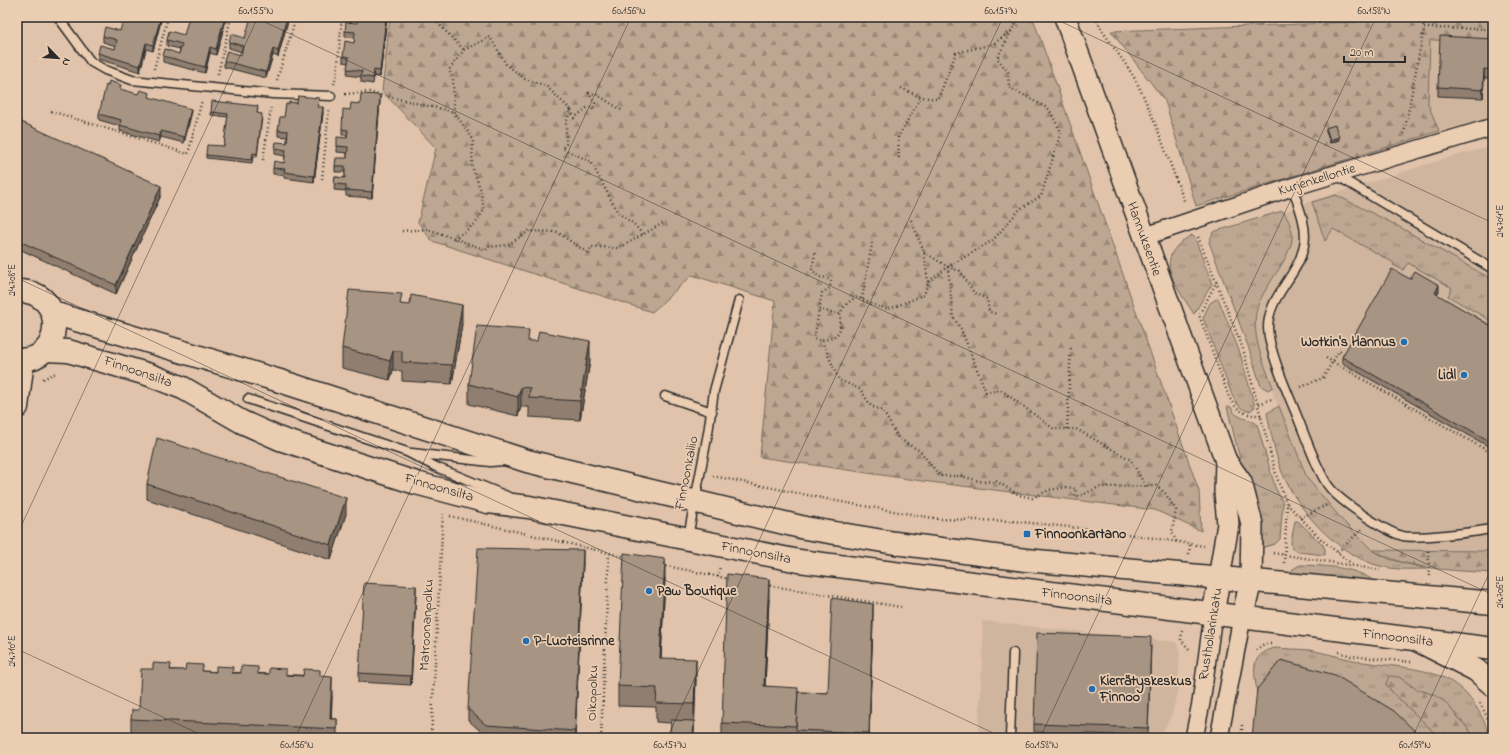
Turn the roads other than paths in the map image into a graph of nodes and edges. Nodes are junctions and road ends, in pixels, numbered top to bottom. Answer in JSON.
{"nodes":[{"id":1,"x":58,"y":17,"type":"edge"},
{"id":2,"x":1064,"y":17,"type":"edge"},
{"id":3,"x":331,"y":96,"type":"road end"},
{"id":4,"x":1493,"y":127,"type":"edge"},
{"id":5,"x":1336,"y":175,"type":"junction"},
{"id":6,"x":1292,"y":187,"type":"junction"},
{"id":7,"x":1143,"y":237,"type":"junction"},
{"id":8,"x":1493,"y":269,"type":"edge"},
{"id":9,"x":17,"y":291,"type":"edge"},
{"id":10,"x":739,"y":300,"type":"dead end"},
{"id":11,"x":53,"y":313,"type":"junction"},
{"id":12,"x":46,"y":350,"type":"junction"},
{"id":13,"x":20,"y":359,"type":"edge"},
{"id":14,"x":665,"y":396,"type":"dead end"},
{"id":15,"x":248,"y":399,"type":"dead end"},
{"id":16,"x":17,"y":407,"type":"edge"},
{"id":17,"x":712,"y":412,"type":"junction"},
{"id":18,"x":407,"y":452,"type":"junction"},
{"id":19,"x":527,"y":461,"type":"junction"},
{"id":20,"x":1226,"y":461,"type":"junction"},
{"id":21,"x":695,"y":502,"type":"junction"},
{"id":22,"x":529,"y":507,"type":"junction"},
{"id":23,"x":1493,"y":528,"type":"edge"},
{"id":24,"x":687,"y":540,"type":"junction"},
{"id":25,"x":1220,"y":577,"type":"junction"},
{"id":26,"x":1251,"y":581,"type":"junction"},
{"id":27,"x":1493,"y":603,"type":"edge"},
{"id":28,"x":1213,"y":615,"type":"junction"},
{"id":29,"x":1242,"y":618,"type":"junction"},
{"id":30,"x":1417,"y":640,"type":"junction"},
{"id":31,"x":1493,"y":649,"type":"edge"},
{"id":32,"x":1013,"y":653,"type":"dead end"},
{"id":33,"x":1486,"y":692,"type":"edge"},
{"id":34,"x":1010,"y":738,"type":"edge"},
{"id":35,"x":1194,"y":738,"type":"edge"},
{"id":36,"x":1219,"y":738,"type":"edge"}],
"edges":[{"from":1,"to":3,"type":"lane"},
{"from":2,"to":7,"type":"street","name":"Hannuksentie"},
{"from":4,"to":5,"type":"street","name":"Kurjenkellontie"},
{"from":5,"to":6,"type":"street","name":"Kurjenkellontie"},
{"from":5,"to":8,"type":"lane"},
{"from":6,"to":7,"type":"street","name":"Kurjenkellontie"},
{"from":6,"to":23,"type":"lane"},
{"from":7,"to":20,"type":"street","name":"Hannuksentie"},
{"from":9,"to":11,"type":"main road"},
{"from":10,"to":17,"type":"lane","name":"Finnoonkallio"},
{"from":11,"to":12,"type":"main road"},
{"from":11,"to":19,"type":"main road"},
{"from":12,"to":13,"type":"main road"},
{"from":12,"to":22,"type":"main road","name":"Finnoonsilta"},
{"from":13,"to":16,"type":"main road"},
{"from":14,"to":17,"type":"lane"},
{"from":15,"to":18,"type":"lane"},
{"from":17,"to":21,"type":"lane","name":"Finnoonkallio"},
{"from":18,"to":19,"type":"lane"},
{"from":18,"to":22,"type":"lane"},
{"from":19,"to":21,"type":"main road"},
{"from":20,"to":25,"type":"street","name":"Hannuksentie"},
{"from":20,"to":26,"type":"street","name":"Hannuksentie"},
{"from":21,"to":24,"type":"lane","name":"Finnoonkallio"},
{"from":21,"to":25,"type":"main road"},
{"from":22,"to":24,"type":"main road","name":"Finnoonsilta"},
{"from":24,"to":28,"type":"main road","name":"Finnoonsilta"},
{"from":25,"to":26,"type":"main road"},
{"from":25,"to":28,"type":"street","name":"Rusthollarinkatu"},
{"from":26,"to":27,"type":"main road"},
{"from":26,"to":29,"type":"street","name":"Hannuksentie"},
{"from":28,"to":29,"type":"main road","name":"Finnoonsilta"},
{"from":28,"to":35,"type":"street","name":"Rusthollarinkatu"},
{"from":29,"to":30,"type":"main road","name":"Finnoonsilta"},
{"from":29,"to":36,"type":"street","name":"Rusthollarinkatu"},
{"from":30,"to":31,"type":"main road","name":"Finnoonsilta"},
{"from":30,"to":33,"type":"main road"},
{"from":32,"to":34,"type":"lane"}]}
